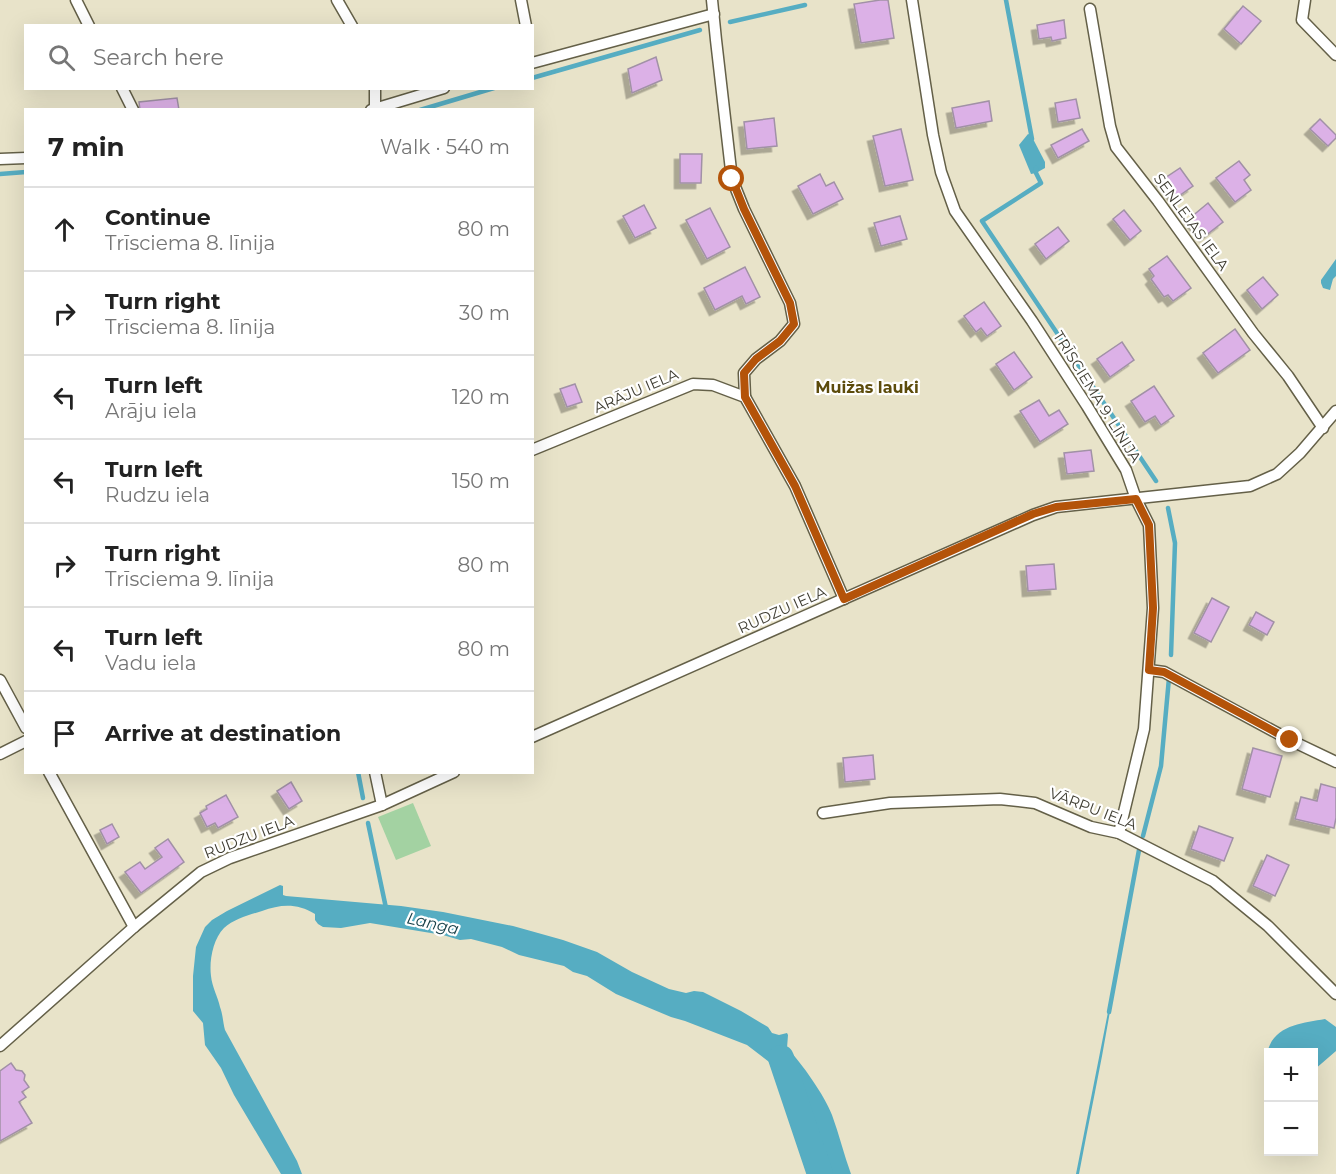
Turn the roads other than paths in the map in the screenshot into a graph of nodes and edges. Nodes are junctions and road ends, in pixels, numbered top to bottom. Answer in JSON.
{"nodes":[{"id":1,"x":76,"y":0,"type":"edge"},
{"id":2,"x":337,"y":0,"type":"edge"},
{"id":3,"x":521,"y":0,"type":"edge"},
{"id":4,"x":712,"y":0,"type":"edge"},
{"id":5,"x":912,"y":0,"type":"edge"},
{"id":6,"x":1305,"y":0,"type":"edge"},
{"id":7,"x":1090,"y":9,"type":"dead end"},
{"id":8,"x":714,"y":14,"type":"junction"},
{"id":9,"x":88,"y":24,"type":"edge"},
{"id":10,"x":351,"y":24,"type":"edge"},
{"id":11,"x":526,"y":24,"type":"edge"},
{"id":12,"x":1336,"y":55,"type":"edge"},
{"id":13,"x":534,"y":62,"type":"edge"},
{"id":14,"x":123,"y":90,"type":"edge"},
{"id":15,"x":375,"y":90,"type":"edge"},
{"id":16,"x":437,"y":90,"type":"edge"},
{"id":17,"x":132,"y":108,"type":"edge"},
{"id":18,"x":373,"y":108,"type":"edge"},
{"id":19,"x":376,"y":108,"type":"edge"},
{"id":20,"x":24,"y":158,"type":"edge"},
{"id":21,"x":0,"y":159,"type":"edge"},
{"id":22,"x":745,"y":397,"type":"junction"},
{"id":23,"x":1336,"y":411,"type":"edge"},
{"id":24,"x":1323,"y":428,"type":"junction"},
{"id":25,"x":534,"y":449,"type":"edge"},
{"id":26,"x":1136,"y":499,"type":"junction"},
{"id":27,"x":844,"y":599,"type":"junction"},
{"id":28,"x":1149,"y":670,"type":"junction"},
{"id":29,"x":0,"y":680,"type":"edge"},
{"id":30,"x":24,"y":724,"type":"edge"},
{"id":31,"x":534,"y":736,"type":"edge"},
{"id":32,"x":24,"y":742,"type":"edge"},
{"id":33,"x":0,"y":754,"type":"edge"},
{"id":34,"x":1336,"y":762,"type":"edge"},
{"id":35,"x":51,"y":774,"type":"edge"},
{"id":36,"x":375,"y":774,"type":"edge"},
{"id":37,"x":450,"y":774,"type":"edge"},
{"id":38,"x":382,"y":805,"type":"junction"},
{"id":39,"x":823,"y":813,"type":"dead end"},
{"id":40,"x":1119,"y":833,"type":"junction"},
{"id":41,"x":134,"y":927,"type":"junction"},
{"id":42,"x":1336,"y":994,"type":"edge"},
{"id":43,"x":0,"y":1046,"type":"edge"}],
"edges":[{"from":1,"to":9,"type":"street"},
{"from":2,"to":10,"type":"street"},
{"from":3,"to":11,"type":"street"},
{"from":4,"to":8,"type":"street"},
{"from":5,"to":26,"type":"street","name":"TRĪSCIEMA 9. LĪNIJA"},
{"from":6,"to":12,"type":"street"},
{"from":7,"to":24,"type":"street","name":"SENLEJAS IELA"},
{"from":8,"to":13,"type":"street"},
{"from":8,"to":22,"type":"street"},
{"from":14,"to":17,"type":"street"},
{"from":15,"to":18,"type":"street"},
{"from":16,"to":19,"type":"street"},
{"from":20,"to":21,"type":"street"},
{"from":22,"to":25,"type":"street","name":"ARĀJU IELA"},
{"from":22,"to":27,"type":"street"},
{"from":23,"to":24,"type":"street","name":"RUDZU IELA"},
{"from":24,"to":26,"type":"street","name":"RUDZU IELA"},
{"from":26,"to":27,"type":"street","name":"RUDZU IELA"},
{"from":26,"to":28,"type":"street","name":"TRĪSCIEMA 9. LĪNIJA"},
{"from":27,"to":31,"type":"street","name":"RUDZU IELA"},
{"from":28,"to":34,"type":"street"},
{"from":28,"to":40,"type":"street","name":"TRĪSCIEMA 9. LĪNIJA"},
{"from":29,"to":30,"type":"street"},
{"from":32,"to":33,"type":"street"},
{"from":35,"to":41,"type":"street"},
{"from":36,"to":38,"type":"street"},
{"from":37,"to":38,"type":"street","name":"RUDZU IELA"},
{"from":38,"to":41,"type":"street","name":"RUDZU IELA"},
{"from":39,"to":40,"type":"street","name":"VĀRPU IELA"},
{"from":40,"to":42,"type":"street","name":"VĀRPU IELA"},
{"from":41,"to":43,"type":"street","name":"RUDZU IELA"}]}
